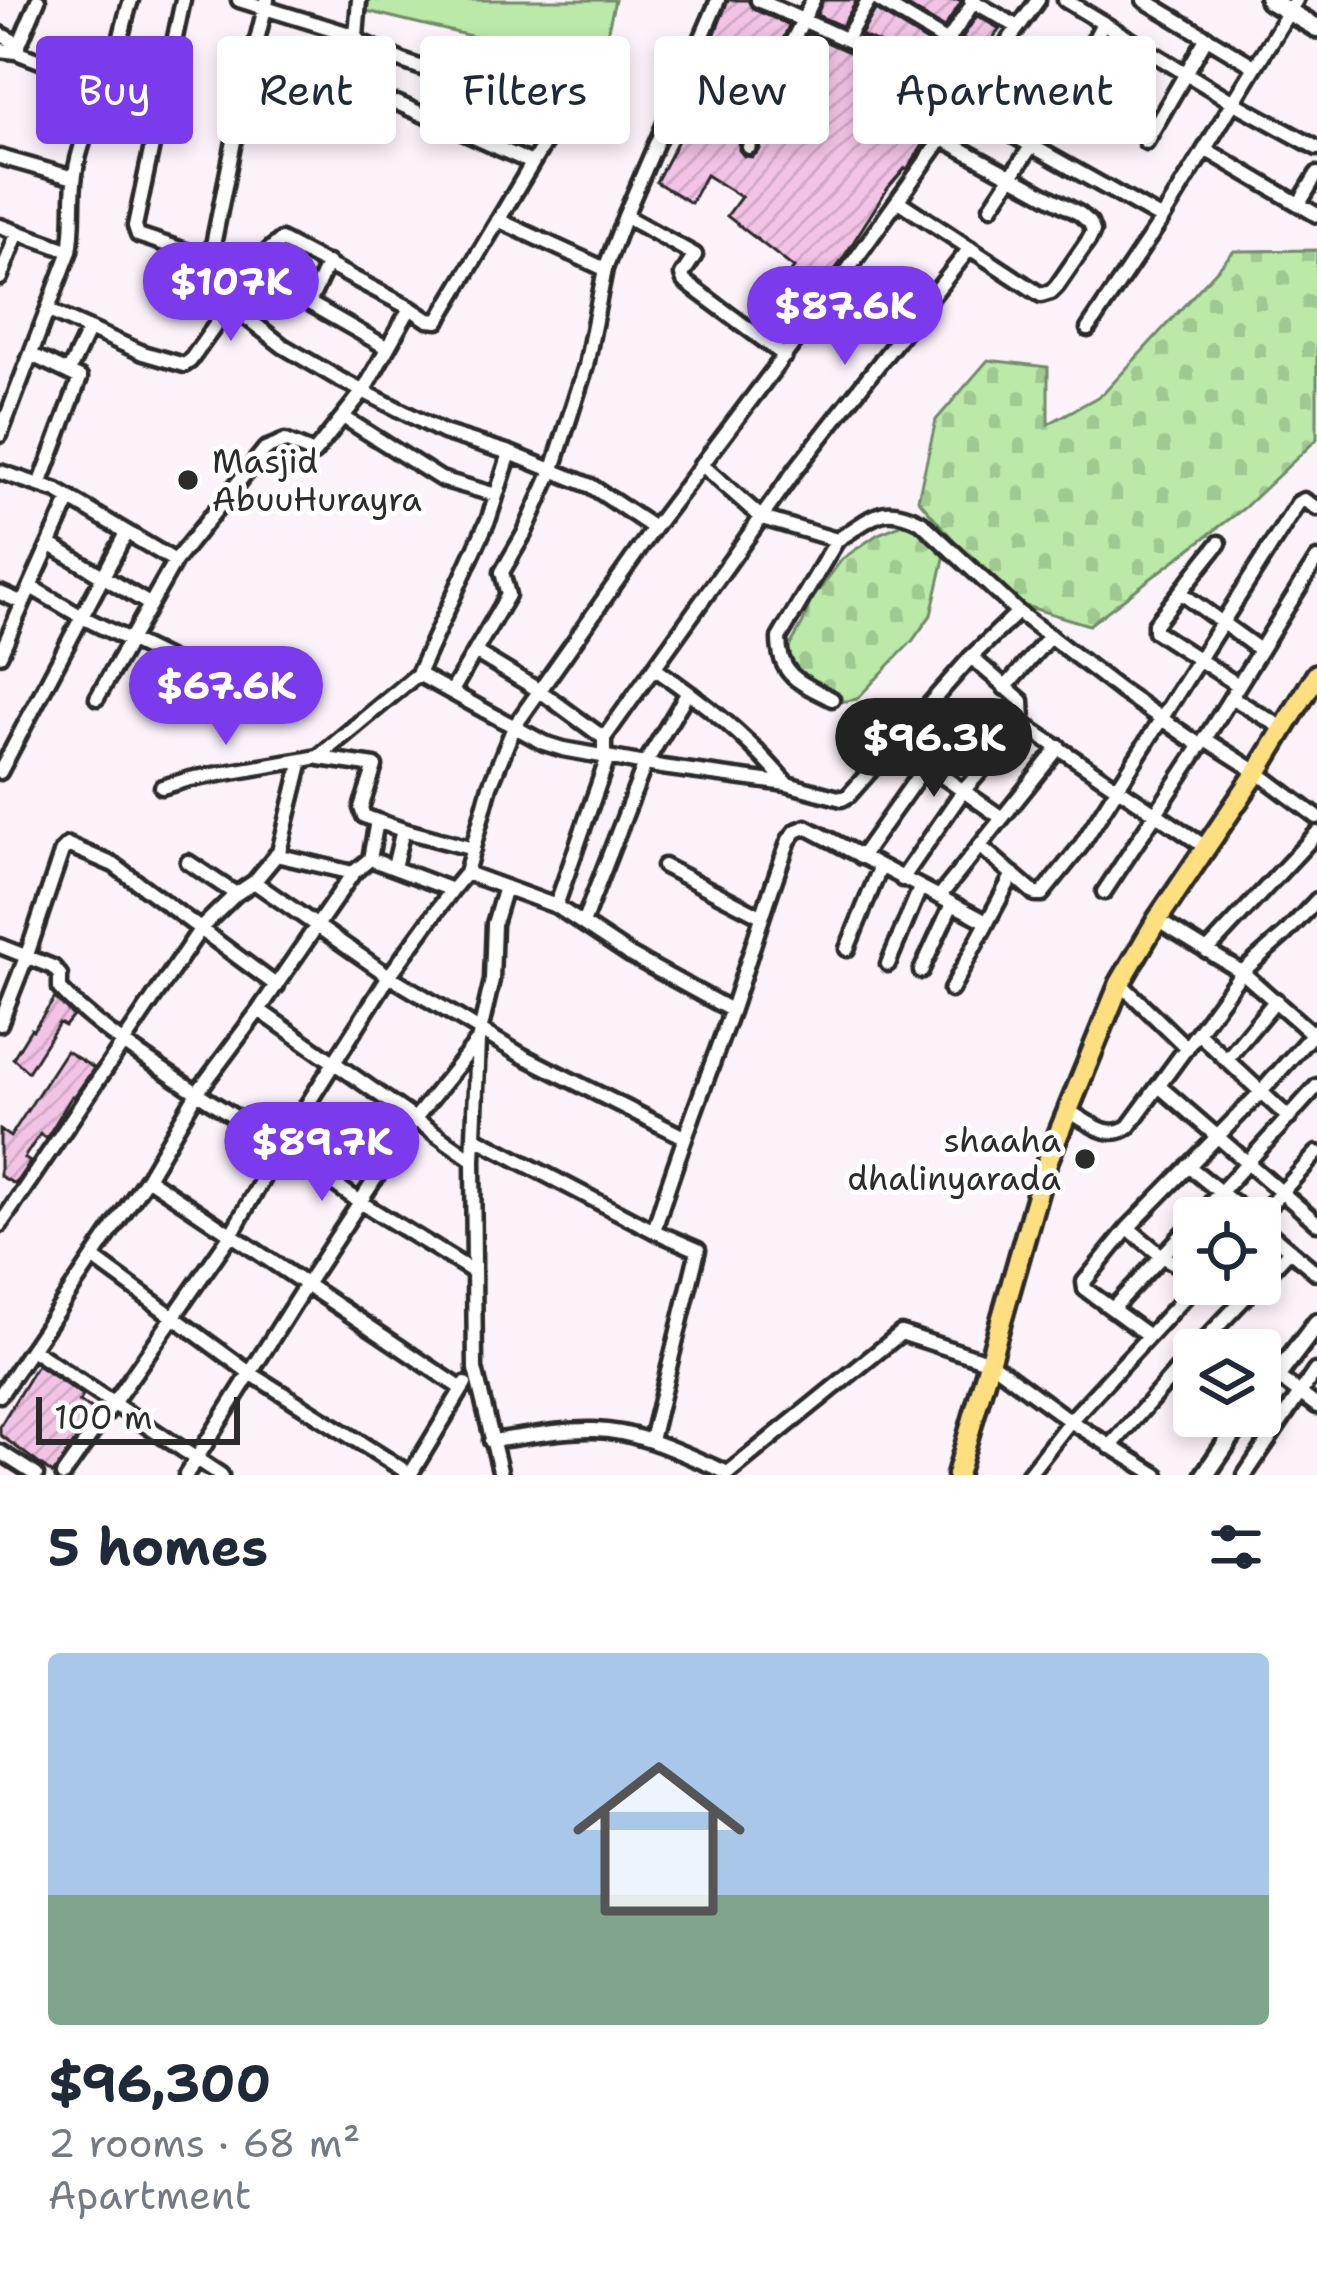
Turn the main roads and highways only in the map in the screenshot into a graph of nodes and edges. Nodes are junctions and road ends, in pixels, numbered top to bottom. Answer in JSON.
{"nodes":[{"id":1,"x":1317,"y":674,"type":"edge"},
{"id":2,"x":957,"y":1475,"type":"edge"}],
"edges":[{"from":1,"to":2,"type":"main road"}]}
